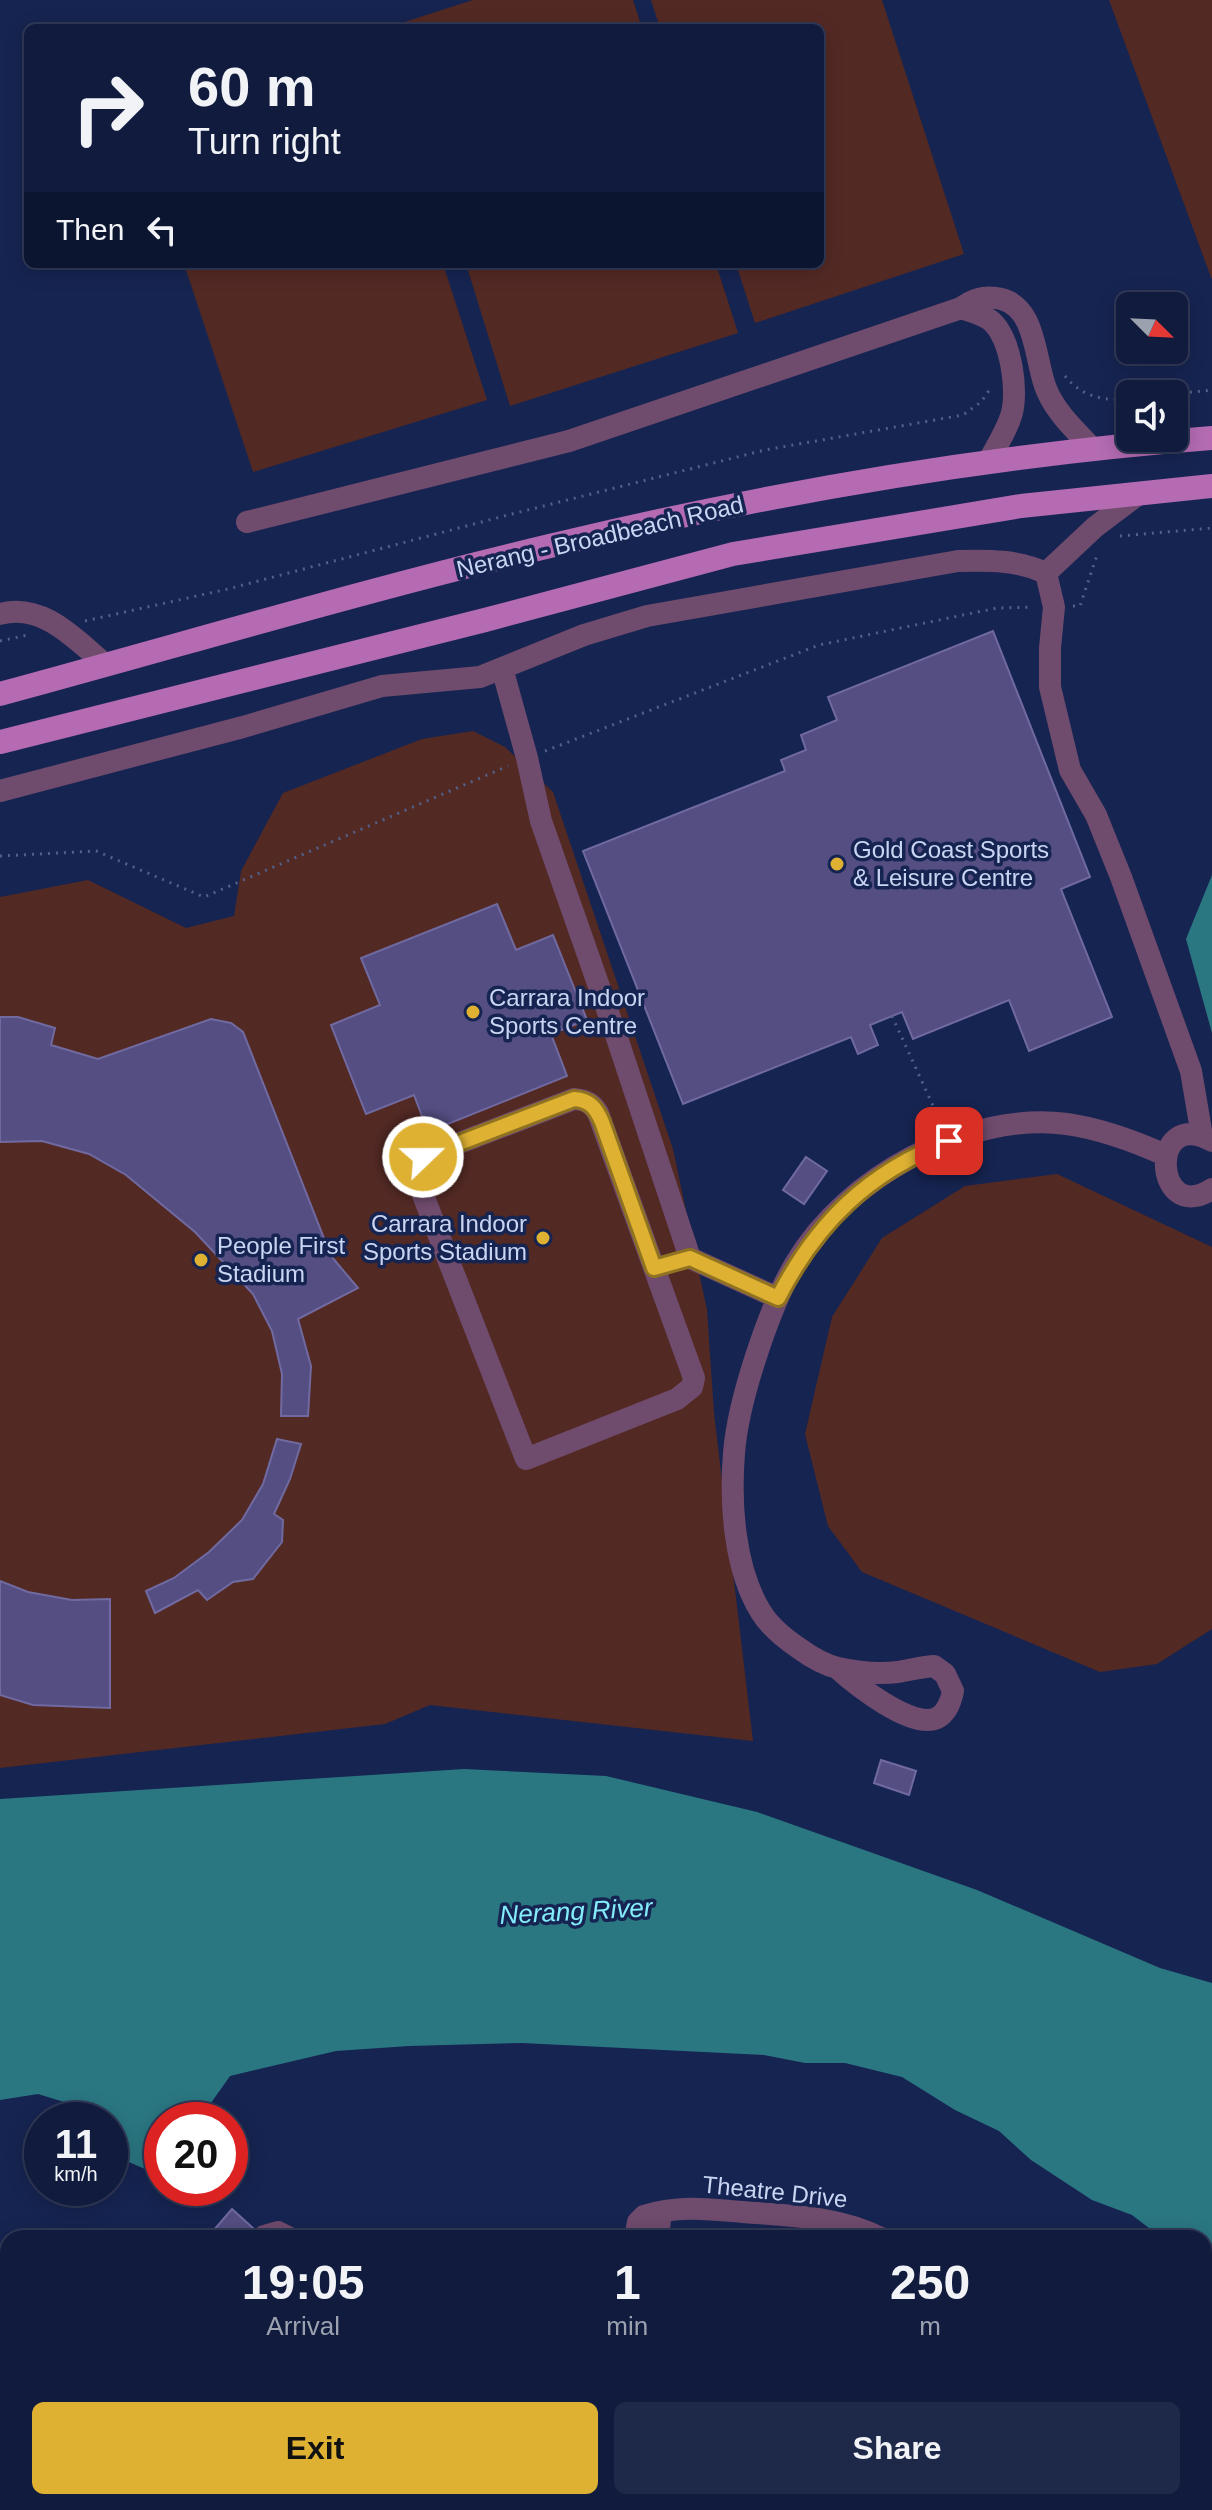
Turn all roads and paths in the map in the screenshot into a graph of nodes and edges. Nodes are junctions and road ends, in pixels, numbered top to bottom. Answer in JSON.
{"nodes":[{"id":1,"x":961,"y":308,"type":"junction"},
{"id":2,"x":1064,"y":375,"type":"dead end"},
{"id":3,"x":993,"y":383,"type":"dead end"},
{"id":4,"x":1212,"y":390,"type":"edge"},
{"id":5,"x":1188,"y":393,"type":"edge"},
{"id":6,"x":1116,"y":400,"type":"edge"},
{"id":7,"x":1212,"y":438,"type":"edge"},
{"id":8,"x":1094,"y":450,"type":"junction"},
{"id":9,"x":988,"y":462,"type":"junction"},
{"id":10,"x":1212,"y":486,"type":"edge"},
{"id":11,"x":1140,"y":493,"type":"junction"},
{"id":12,"x":247,"y":522,"type":"dead end"},
{"id":13,"x":1212,"y":528,"type":"edge"},
{"id":14,"x":1110,"y":541,"type":"dead end"},
{"id":15,"x":1099,"y":548,"type":"dead end"},
{"id":16,"x":1046,"y":573,"type":"junction"},
{"id":17,"x":1054,"y":607,"type":"junction"},
{"id":18,"x":0,"y":614,"type":"edge"},
{"id":19,"x":61,"y":627,"type":"junction"},
{"id":20,"x":0,"y":641,"type":"edge"},
{"id":21,"x":106,"y":665,"type":"junction"},
{"id":22,"x":502,"y":668,"type":"junction"},
{"id":23,"x":0,"y":694,"type":"edge"},
{"id":24,"x":0,"y":742,"type":"edge"},
{"id":25,"x":527,"y":758,"type":"junction"},
{"id":26,"x":0,"y":791,"type":"edge"},
{"id":27,"x":0,"y":856,"type":"edge"},
{"id":28,"x":892,"y":1016,"type":"dead end"},
{"id":29,"x":1207,"y":1138,"type":"edge"},
{"id":30,"x":949,"y":1141,"type":"junction"},
{"id":31,"x":1165,"y":1155,"type":"junction"},
{"id":32,"x":1212,"y":1189,"type":"edge"},
{"id":33,"x":690,"y":1258,"type":"junction"},
{"id":34,"x":654,"y":1268,"type":"junction"},
{"id":35,"x":778,"y":1298,"type":"junction"},
{"id":36,"x":837,"y":1668,"type":"junction"},
{"id":37,"x":661,"y":2212,"type":"junction"},
{"id":38,"x":637,"y":2230,"type":"edge"},
{"id":39,"x":659,"y":2230,"type":"edge"},
{"id":40,"x":864,"y":2230,"type":"edge"}],
"edges":[{"from":1,"to":8,"type":"street"},
{"from":1,"to":9,"type":"street"},
{"from":1,"to":12,"type":"street"},
{"from":2,"to":6,"type":"path"},
{"from":3,"to":19,"type":"path"},
{"from":4,"to":5,"type":"path"},
{"from":7,"to":8,"type":"main road","name":"Nerang - Broadbeach Road"},
{"from":8,"to":9,"type":"main road","name":"Nerang - Broadbeach Road"},
{"from":9,"to":21,"type":"main road","name":"Nerang - Broadbeach Road"},
{"from":10,"to":11,"type":"main road","name":"Nerang - Broadbeach Road"},
{"from":11,"to":16,"type":"street"},
{"from":11,"to":24,"type":"main road","name":"Nerang - Broadbeach Road"},
{"from":13,"to":14,"type":"path"},
{"from":15,"to":17,"type":"path"},
{"from":16,"to":17,"type":"street"},
{"from":16,"to":22,"type":"street"},
{"from":17,"to":25,"type":"path"},
{"from":17,"to":29,"type":"street"},
{"from":18,"to":19,"type":"street"},
{"from":19,"to":20,"type":"path"},
{"from":19,"to":21,"type":"street"},
{"from":21,"to":23,"type":"main road","name":"Nerang - Broadbeach Road"},
{"from":22,"to":25,"type":"street"},
{"from":22,"to":26,"type":"street"},
{"from":25,"to":27,"type":"path"},
{"from":25,"to":33,"type":"street"},
{"from":28,"to":30,"type":"path"},
{"from":29,"to":31,"type":"street"},
{"from":30,"to":31,"type":"street"},
{"from":30,"to":35,"type":"street"},
{"from":31,"to":32,"type":"street"},
{"from":33,"to":34,"type":"street"},
{"from":33,"to":35,"type":"street"},
{"from":34,"to":34,"type":"street"},
{"from":35,"to":36,"type":"street"},
{"from":36,"to":36,"type":"street"},
{"from":37,"to":38,"type":"street"},
{"from":37,"to":39,"type":"street"},
{"from":37,"to":40,"type":"street","name":"Theatre Drive"}]}
